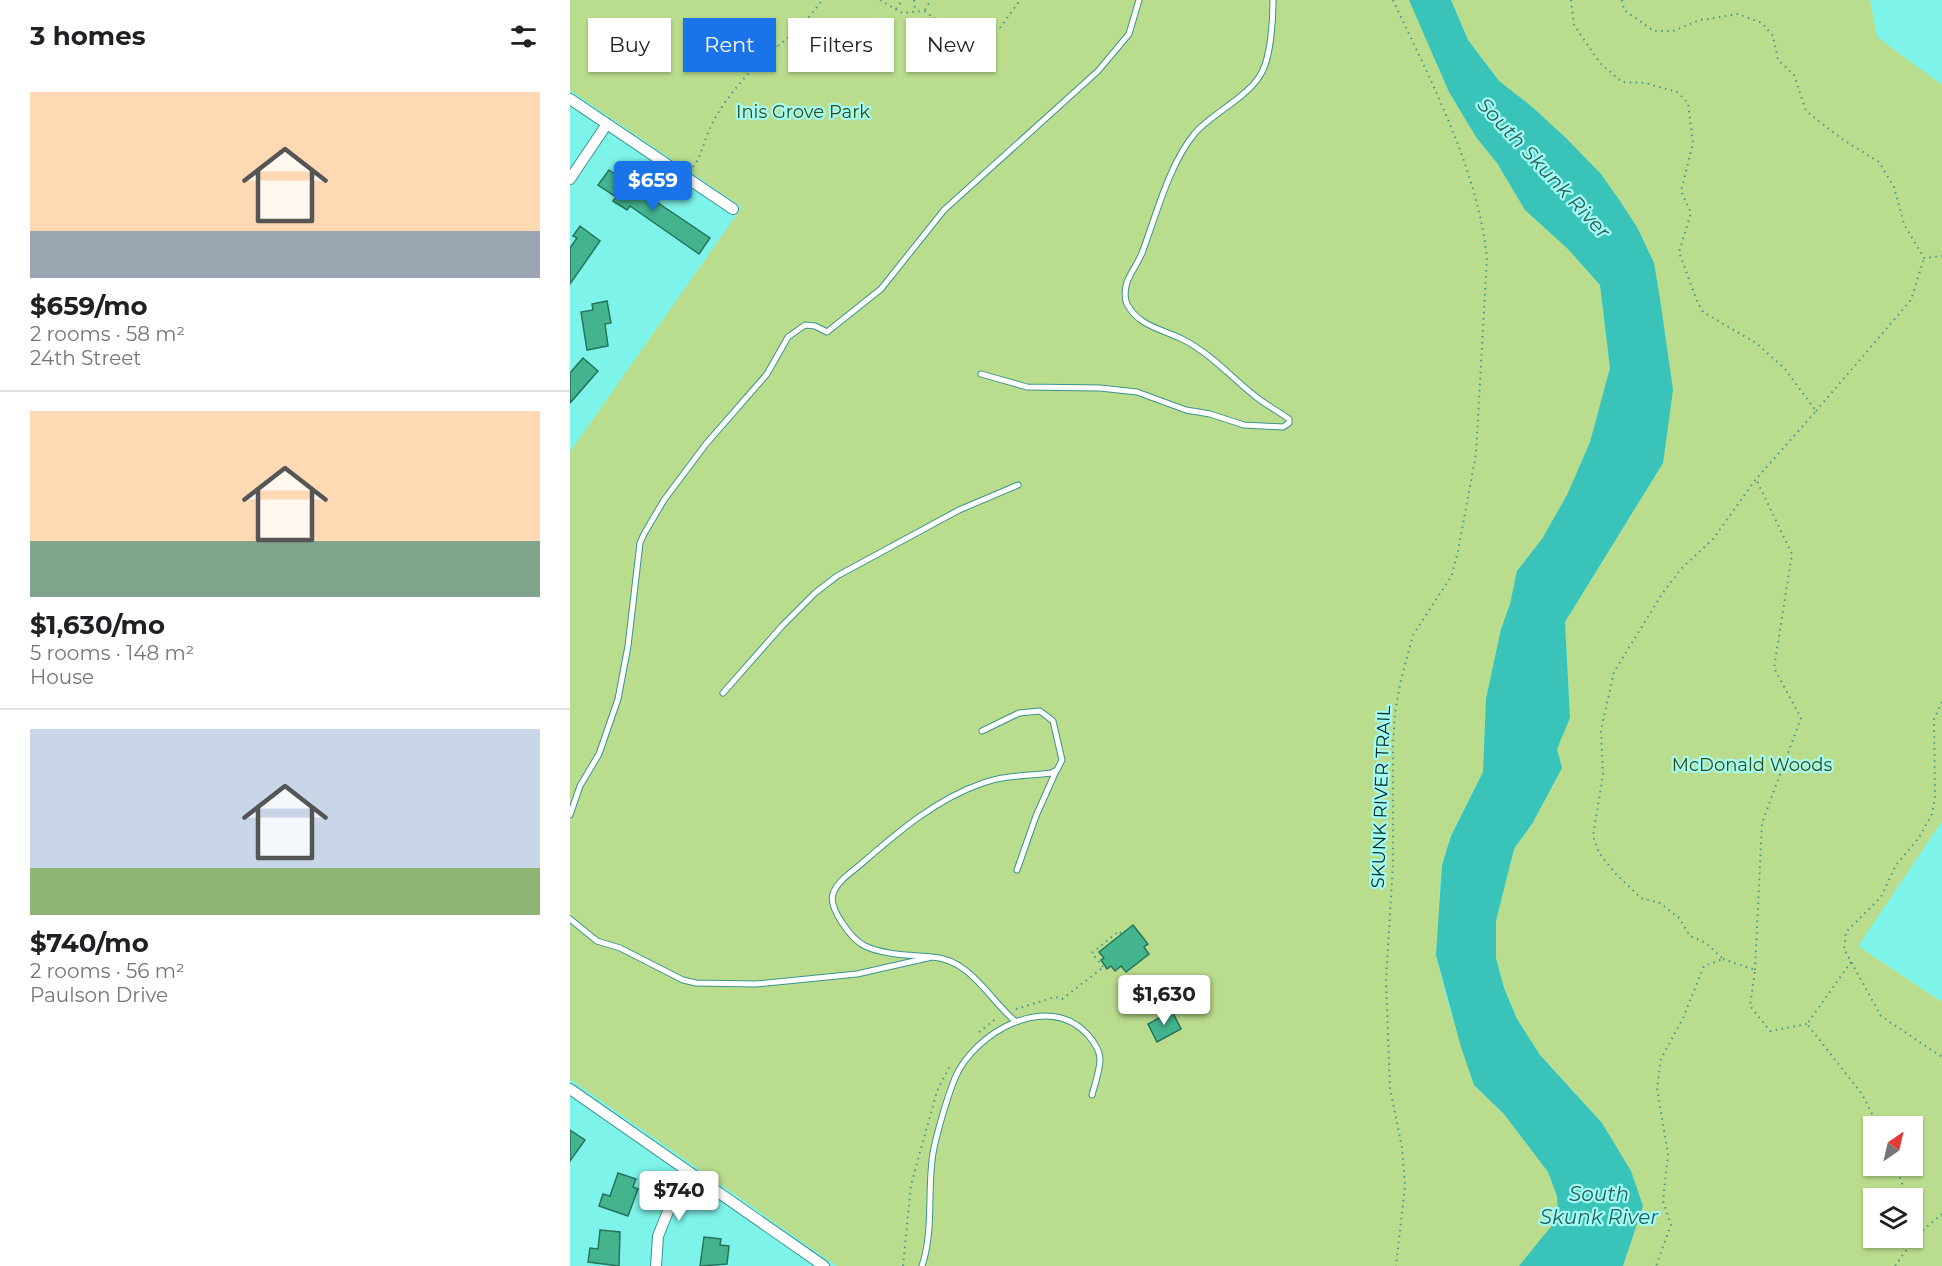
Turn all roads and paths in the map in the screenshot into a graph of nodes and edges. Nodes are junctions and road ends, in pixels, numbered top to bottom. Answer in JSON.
{"nodes":[{"id":1,"x":822,"y":0,"type":"edge"},
{"id":2,"x":880,"y":0,"type":"edge"},
{"id":3,"x":890,"y":0,"type":"edge"},
{"id":4,"x":914,"y":0,"type":"edge"},
{"id":5,"x":932,"y":0,"type":"edge"},
{"id":6,"x":1020,"y":0,"type":"edge"},
{"id":7,"x":1139,"y":0,"type":"edge"},
{"id":8,"x":1273,"y":0,"type":"edge"},
{"id":9,"x":1393,"y":0,"type":"edge"},
{"id":10,"x":1571,"y":0,"type":"edge"},
{"id":11,"x":1622,"y":0,"type":"edge"},
{"id":12,"x":901,"y":2,"type":"dead end"},
{"id":13,"x":887,"y":5,"type":"junction"},
{"id":14,"x":895,"y":10,"type":"junction"},
{"id":15,"x":915,"y":10,"type":"junction"},
{"id":16,"x":924,"y":11,"type":"junction"},
{"id":17,"x":934,"y":18,"type":"edge"},
{"id":18,"x":1000,"y":28,"type":"dead end"},
{"id":19,"x":778,"y":48,"type":"joint"},
{"id":20,"x":570,"y":99,"type":"edge"},
{"id":21,"x":607,"y":124,"type":"junction"},
{"id":22,"x":692,"y":169,"type":"dead end"},
{"id":23,"x":570,"y":179,"type":"edge"},
{"id":24,"x":733,"y":209,"type":"dead end"},
{"id":25,"x":1942,"y":256,"type":"edge"},
{"id":26,"x":1924,"y":258,"type":"junction"},
{"id":27,"x":981,"y":374,"type":"dead end"},
{"id":28,"x":1816,"y":411,"type":"junction"},
{"id":29,"x":1756,"y":479,"type":"junction"},
{"id":30,"x":1018,"y":485,"type":"dead end"},
{"id":31,"x":723,"y":693,"type":"dead end"},
{"id":32,"x":1942,"y":702,"type":"edge"},
{"id":33,"x":982,"y":731,"type":"dead end"},
{"id":34,"x":1057,"y":770,"type":"junction"},
{"id":35,"x":570,"y":815,"type":"edge"},
{"id":36,"x":1017,"y":870,"type":"dead end"},
{"id":37,"x":570,"y":919,"type":"edge"},
{"id":38,"x":1122,"y":934,"type":"dead end"},
{"id":39,"x":932,"y":957,"type":"junction"},
{"id":40,"x":1723,"y":959,"type":"junction"},
{"id":41,"x":1851,"y":962,"type":"junction"},
{"id":42,"x":1755,"y":970,"type":"junction"},
{"id":43,"x":1006,"y":1013,"type":"junction"},
{"id":44,"x":1015,"y":1021,"type":"junction"},
{"id":45,"x":1807,"y":1024,"type":"junction"},
{"id":46,"x":978,"y":1033,"type":"dead end"},
{"id":47,"x":1942,"y":1057,"type":"edge"},
{"id":48,"x":955,"y":1059,"type":"dead end"},
{"id":49,"x":570,"y":1089,"type":"edge"},
{"id":50,"x":1092,"y":1095,"type":"dead end"},
{"id":51,"x":1873,"y":1116,"type":"edge"},
{"id":52,"x":691,"y":1173,"type":"junction"},
{"id":53,"x":1942,"y":1214,"type":"edge"},
{"id":54,"x":1923,"y":1230,"type":"edge"},
{"id":55,"x":1907,"y":1248,"type":"edge"},
{"id":56,"x":656,"y":1266,"type":"edge"},
{"id":57,"x":824,"y":1266,"type":"edge"},
{"id":58,"x":903,"y":1266,"type":"edge"},
{"id":59,"x":922,"y":1266,"type":"edge"},
{"id":60,"x":1396,"y":1266,"type":"edge"},
{"id":61,"x":1656,"y":1266,"type":"edge"},
{"id":62,"x":1894,"y":1266,"type":"edge"}],
"edges":[{"from":1,"to":19,"type":"path"},
{"from":2,"to":13,"type":"path"},
{"from":3,"to":13,"type":"path"},
{"from":4,"to":15,"type":"path"},
{"from":5,"to":16,"type":"path"},
{"from":6,"to":18,"type":"path"},
{"from":7,"to":35,"type":"lane"},
{"from":8,"to":27,"type":"lane"},
{"from":9,"to":60,"type":"path","name":"SKUNK RIVER TRAIL"},
{"from":10,"to":28,"type":"path"},
{"from":11,"to":26,"type":"path"},
{"from":12,"to":14,"type":"path"},
{"from":13,"to":14,"type":"path"},
{"from":14,"to":15,"type":"path"},
{"from":15,"to":16,"type":"path"},
{"from":16,"to":17,"type":"path"},
{"from":19,"to":22,"type":"path"},
{"from":20,"to":21,"type":"street"},
{"from":21,"to":23,"type":"street"},
{"from":21,"to":24,"type":"street"},
{"from":25,"to":26,"type":"path"},
{"from":26,"to":28,"type":"path"},
{"from":28,"to":29,"type":"path"},
{"from":29,"to":40,"type":"path"},
{"from":29,"to":42,"type":"path"},
{"from":30,"to":31,"type":"lane"},
{"from":32,"to":41,"type":"path"},
{"from":33,"to":34,"type":"lane"},
{"from":34,"to":36,"type":"lane"},
{"from":34,"to":39,"type":"lane"},
{"from":37,"to":39,"type":"lane"},
{"from":38,"to":43,"type":"path"},
{"from":39,"to":43,"type":"lane"},
{"from":40,"to":42,"type":"path"},
{"from":40,"to":61,"type":"path"},
{"from":41,"to":45,"type":"path"},
{"from":41,"to":47,"type":"path"},
{"from":42,"to":45,"type":"path"},
{"from":43,"to":44,"type":"lane"},
{"from":43,"to":46,"type":"path"},
{"from":44,"to":50,"type":"lane"},
{"from":44,"to":59,"type":"lane"},
{"from":45,"to":51,"type":"path"},
{"from":48,"to":58,"type":"path"},
{"from":49,"to":52,"type":"street"},
{"from":52,"to":56,"type":"street"},
{"from":52,"to":57,"type":"street"},
{"from":53,"to":54,"type":"path"},
{"from":55,"to":62,"type":"path"}]}
